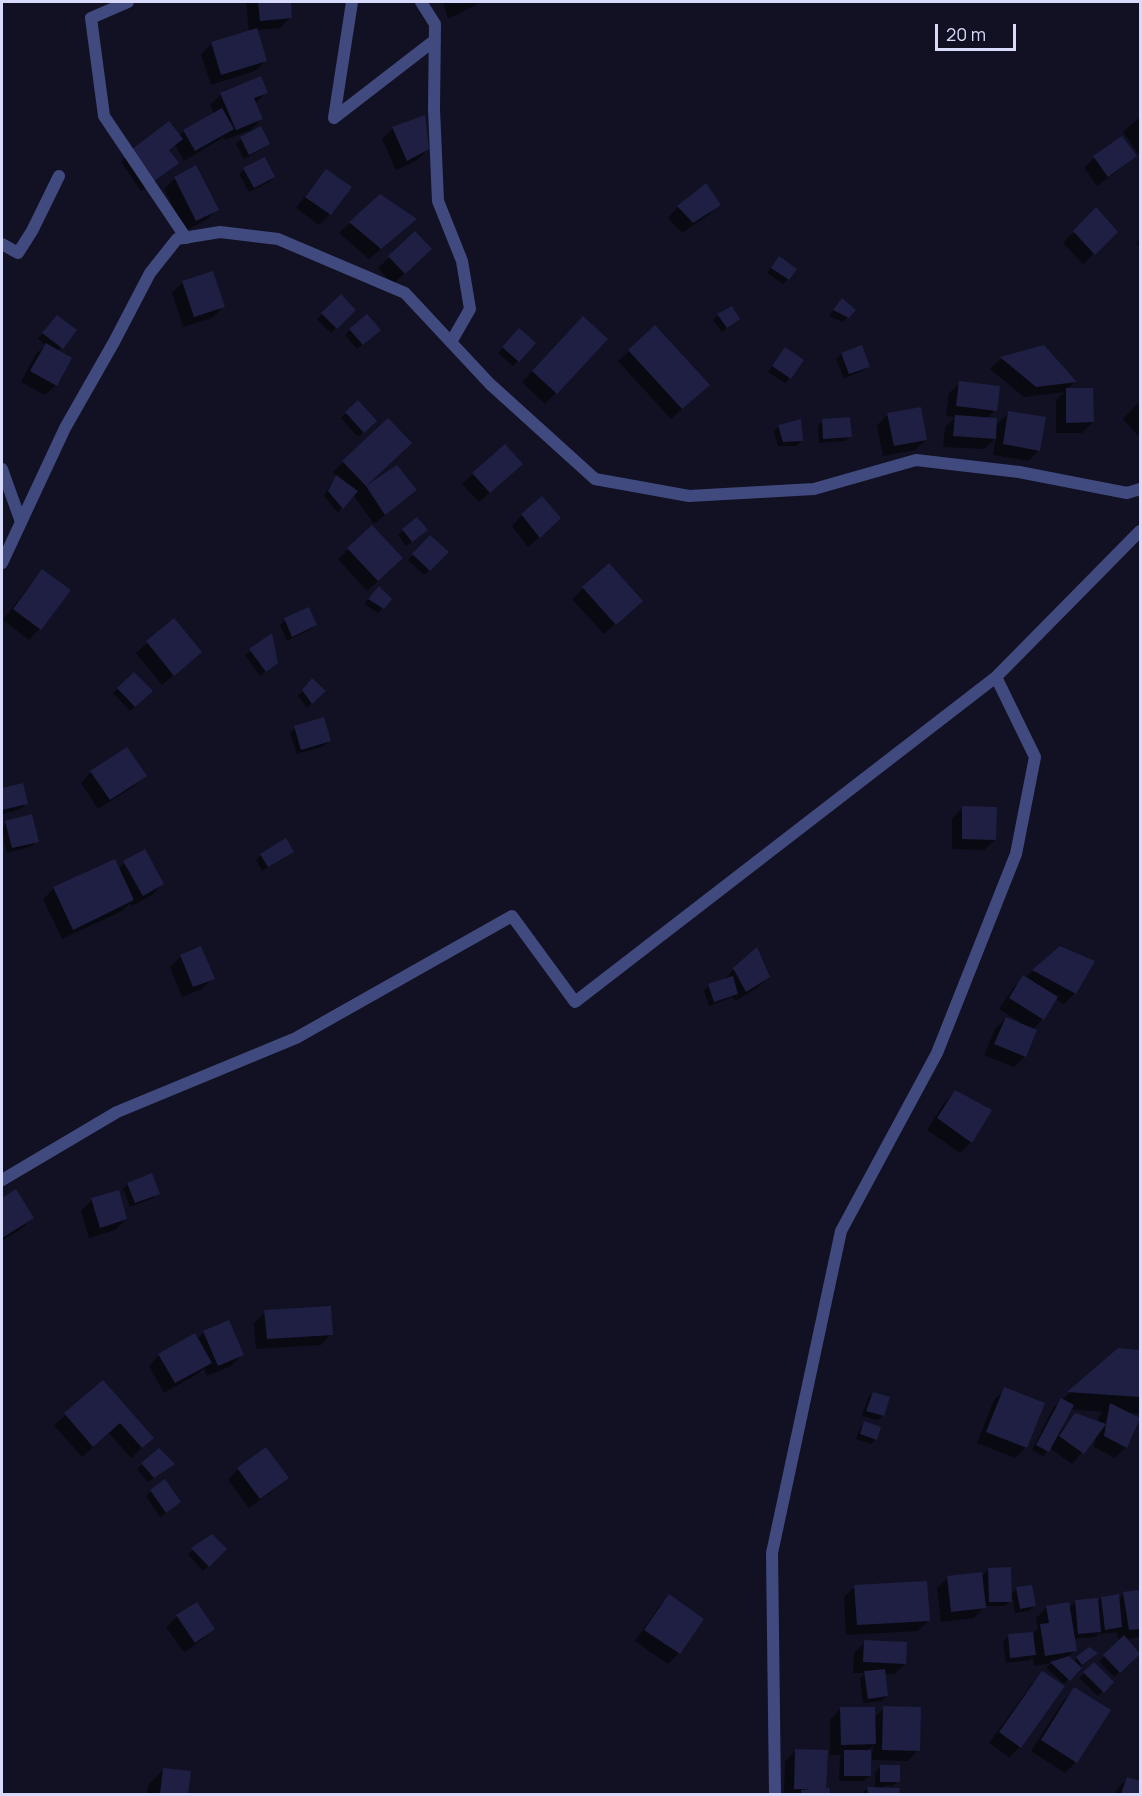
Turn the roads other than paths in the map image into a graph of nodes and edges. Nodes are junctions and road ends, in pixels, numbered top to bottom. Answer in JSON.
{"nodes":[{"id":1,"x":128,"y":2,"type":"edge"},
{"id":2,"x":352,"y":2,"type":"edge"},
{"id":3,"x":421,"y":2,"type":"edge"},
{"id":4,"x":435,"y":40,"type":"junction"},
{"id":5,"x":59,"y":176,"type":"dead end"},
{"id":6,"x":186,"y":238,"type":"junction"},
{"id":7,"x":2,"y":244,"type":"edge"},
{"id":8,"x":452,"y":342,"type":"junction"},
{"id":9,"x":2,"y":469,"type":"edge"},
{"id":10,"x":1140,"y":489,"type":"edge"},
{"id":11,"x":21,"y":522,"type":"junction"},
{"id":12,"x":1140,"y":531,"type":"edge"},
{"id":13,"x":2,"y":563,"type":"edge"},
{"id":14,"x":996,"y":677,"type":"junction"},
{"id":15,"x":2,"y":1180,"type":"edge"},
{"id":16,"x":775,"y":1794,"type":"edge"}],
"edges":[{"from":1,"to":6,"type":"street"},
{"from":2,"to":4,"type":"street"},
{"from":3,"to":4,"type":"street"},
{"from":4,"to":8,"type":"street"},
{"from":5,"to":7,"type":"street"},
{"from":6,"to":8,"type":"street"},
{"from":6,"to":11,"type":"street"},
{"from":8,"to":10,"type":"street"},
{"from":9,"to":11,"type":"street"},
{"from":11,"to":13,"type":"street"},
{"from":12,"to":14,"type":"street"},
{"from":14,"to":15,"type":"street"},
{"from":14,"to":16,"type":"street"}]}
